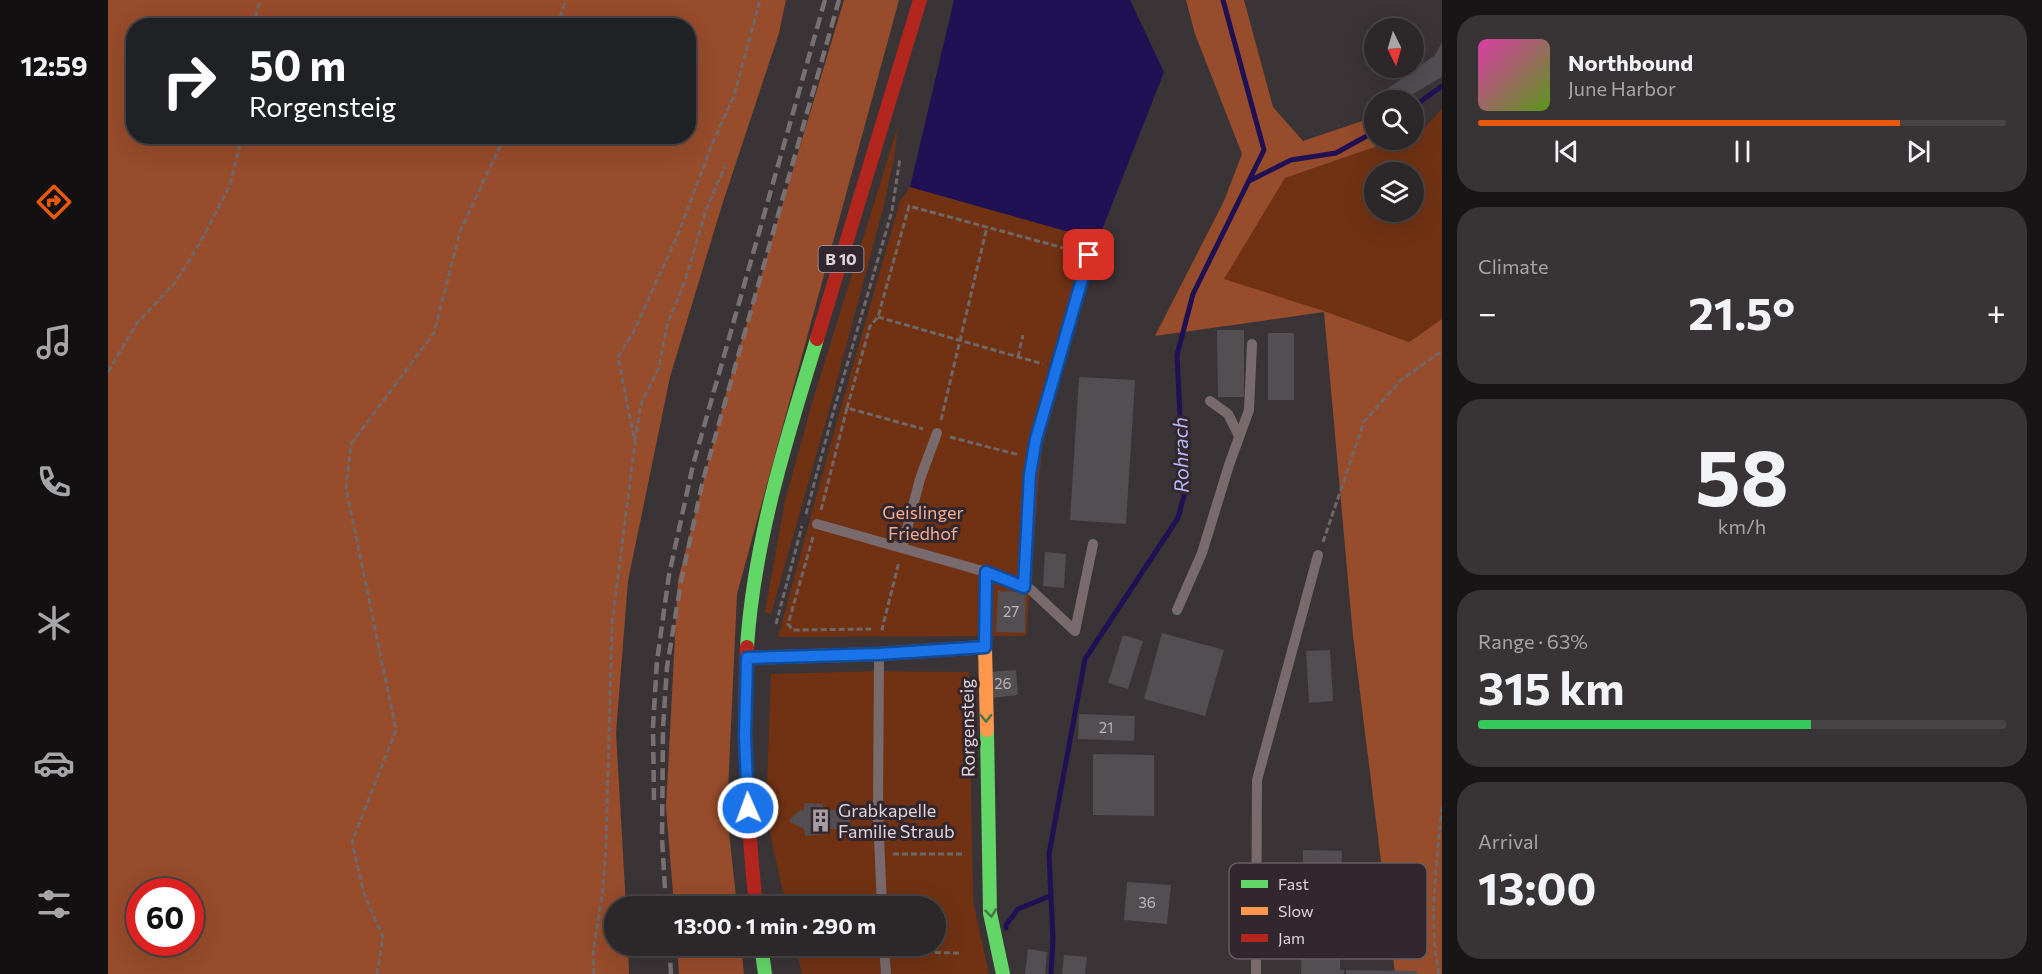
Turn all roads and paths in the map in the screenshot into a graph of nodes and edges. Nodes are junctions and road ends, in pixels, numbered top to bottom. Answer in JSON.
{"nodes":[{"id":1,"x":260,"y":0,"type":"edge"},
{"id":2,"x":566,"y":0,"type":"edge"},
{"id":3,"x":759,"y":0,"type":"edge"},
{"id":4,"x":920,"y":0,"type":"edge"},
{"id":5,"x":255,"y":18,"type":"edge"},
{"id":6,"x":560,"y":18,"type":"edge"},
{"id":7,"x":240,"y":144,"type":"edge"},
{"id":8,"x":501,"y":144,"type":"edge"},
{"id":9,"x":900,"y":157,"type":"dead end"},
{"id":10,"x":725,"y":166,"type":"dead end"},
{"id":11,"x":987,"y":227,"type":"junction"},
{"id":12,"x":1089,"y":255,"type":"joint"},
{"id":13,"x":878,"y":317,"type":"junction"},
{"id":14,"x":1023,"y":335,"type":"dead end"},
{"id":15,"x":960,"y":340,"type":"junction"},
{"id":16,"x":1252,"y":344,"type":"dead end"},
{"id":17,"x":1442,"y":351,"type":"edge"},
{"id":18,"x":1018,"y":357,"type":"junction"},
{"id":19,"x":1057,"y":368,"type":"junction"},
{"id":20,"x":108,"y":372,"type":"edge"},
{"id":21,"x":1210,"y":401,"type":"dead end"},
{"id":22,"x":847,"y":408,"type":"junction"},
{"id":23,"x":938,"y":434,"type":"junction"},
{"id":24,"x":1239,"y":436,"type":"junction"},
{"id":25,"x":635,"y":443,"type":"junction"},
{"id":26,"x":1032,"y":459,"type":"junction"},
{"id":27,"x":806,"y":514,"type":"dead end"},
{"id":28,"x":817,"y":524,"type":"junction"},
{"id":29,"x":803,"y":525,"type":"dead end"},
{"id":30,"x":1093,"y":544,"type":"dead end"},
{"id":31,"x":902,"y":548,"type":"junction"},
{"id":32,"x":1318,"y":555,"type":"joint"},
{"id":33,"x":986,"y":572,"type":"junction"},
{"id":34,"x":1024,"y":587,"type":"junction"},
{"id":35,"x":1177,"y":610,"type":"dead end"},
{"id":36,"x":776,"y":624,"type":"dead end"},
{"id":37,"x":871,"y":629,"type":"dead end"},
{"id":38,"x":985,"y":647,"type":"junction"},
{"id":39,"x":879,"y":654,"type":"junction"},
{"id":40,"x":747,"y":658,"type":"junction"},
{"id":41,"x":1442,"y":807,"type":"edge"},
{"id":42,"x":962,"y":854,"type":"dead end"},
{"id":43,"x":880,"y":855,"type":"junction"},
{"id":44,"x":1257,"y":863,"type":"edge"},
{"id":45,"x":755,"y":896,"type":"edge"},
{"id":46,"x":882,"y":896,"type":"edge"},
{"id":47,"x":763,"y":956,"type":"edge"},
{"id":48,"x":885,"y":956,"type":"edge"},
{"id":49,"x":1256,"y":959,"type":"edge"},
{"id":50,"x":377,"y":974,"type":"edge"},
{"id":51,"x":594,"y":974,"type":"edge"},
{"id":52,"x":765,"y":974,"type":"edge"},
{"id":53,"x":886,"y":974,"type":"edge"},
{"id":54,"x":1003,"y":974,"type":"edge"},
{"id":55,"x":1256,"y":974,"type":"edge"},
{"id":56,"x":1439,"y":974,"type":"edge"}],
"edges":[{"from":1,"to":5,"type":"path"},
{"from":2,"to":6,"type":"path"},
{"from":3,"to":25,"type":"path"},
{"from":4,"to":40,"type":"main road","number":"B 10"},
{"from":7,"to":20,"type":"path"},
{"from":8,"to":50,"type":"path"},
{"from":9,"to":27,"type":"path"},
{"from":10,"to":25,"type":"path"},
{"from":11,"to":12,"type":"path"},
{"from":11,"to":13,"type":"path"},
{"from":11,"to":15,"type":"path"},
{"from":12,"to":19,"type":"lane"},
{"from":13,"to":15,"type":"path"},
{"from":13,"to":22,"type":"path"},
{"from":14,"to":18,"type":"path"},
{"from":15,"to":18,"type":"path"},
{"from":15,"to":23,"type":"path"},
{"from":16,"to":24,"type":"lane"},
{"from":17,"to":32,"type":"path"},
{"from":18,"to":19,"type":"path"},
{"from":19,"to":26,"type":"lane"},
{"from":21,"to":24,"type":"lane"},
{"from":22,"to":23,"type":"path"},
{"from":22,"to":28,"type":"path"},
{"from":23,"to":26,"type":"path"},
{"from":23,"to":31,"type":"lane"},
{"from":24,"to":35,"type":"lane"},
{"from":25,"to":51,"type":"path"},
{"from":26,"to":34,"type":"lane"},
{"from":28,"to":31,"type":"lane"},
{"from":28,"to":37,"type":"path"},
{"from":29,"to":36,"type":"path"},
{"from":30,"to":34,"type":"lane"},
{"from":31,"to":33,"type":"lane"},
{"from":31,"to":39,"type":"path"},
{"from":32,"to":44,"type":"lane"},
{"from":33,"to":34,"type":"lane"},
{"from":33,"to":38,"type":"lane"},
{"from":38,"to":39,"type":"main road"},
{"from":38,"to":54,"type":"main road","name":"Rorgensteig","one_way":true},
{"from":39,"to":40,"type":"main road"},
{"from":39,"to":43,"type":"lane"},
{"from":40,"to":45,"type":"main road","number":"B 10"},
{"from":41,"to":56,"type":"path"},
{"from":42,"to":43,"type":"path"},
{"from":43,"to":46,"type":"lane"},
{"from":47,"to":52,"type":"main road"},
{"from":48,"to":53,"type":"lane"},
{"from":49,"to":55,"type":"lane"}]}
